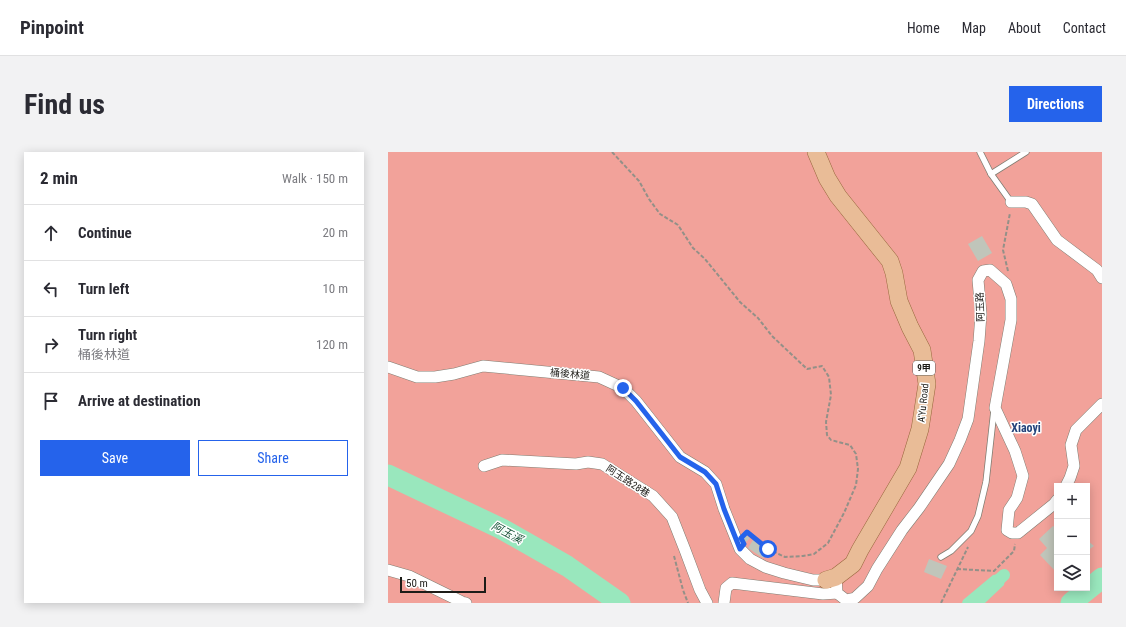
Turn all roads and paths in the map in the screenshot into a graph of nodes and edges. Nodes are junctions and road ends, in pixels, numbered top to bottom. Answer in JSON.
{"nodes":[{"id":1,"x":612,"y":152,"type":"edge"},
{"id":2,"x":816,"y":152,"type":"edge"},
{"id":3,"x":980,"y":152,"type":"edge"},
{"id":4,"x":1026,"y":152,"type":"edge"},
{"id":5,"x":991,"y":174,"type":"junction"},
{"id":6,"x":1011,"y":202,"type":"junction"},
{"id":7,"x":1102,"y":278,"type":"edge"},
{"id":8,"x":1006,"y":284,"type":"junction"},
{"id":9,"x":388,"y":366,"type":"edge"},
{"id":10,"x":1102,"y":404,"type":"edge"},
{"id":11,"x":995,"y":408,"type":"junction"},
{"id":12,"x":484,"y":466,"type":"dead end"},
{"id":13,"x":1068,"y":483,"type":"edge"},
{"id":14,"x":1054,"y":504,"type":"edge"},
{"id":15,"x":971,"y":531,"type":"junction"},
{"id":16,"x":1018,"y":533,"type":"junction"},
{"id":17,"x":740,"y":549,"type":"junction"},
{"id":18,"x":674,"y":554,"type":"dead end"},
{"id":19,"x":941,"y":557,"type":"dead end"},
{"id":20,"x":957,"y":569,"type":"junction"},
{"id":21,"x":388,"y":570,"type":"edge"},
{"id":22,"x":833,"y":583,"type":"junction"},
{"id":23,"x":466,"y":603,"type":"edge"},
{"id":24,"x":688,"y":603,"type":"edge"},
{"id":25,"x":707,"y":603,"type":"edge"},
{"id":26,"x":724,"y":603,"type":"edge"},
{"id":27,"x":940,"y":603,"type":"edge"}],
"edges":[{"from":1,"to":17,"type":"path"},
{"from":2,"to":22,"type":"main road","name":"A'Yu Road","number":"9甲"},
{"from":3,"to":5,"type":"lane"},
{"from":4,"to":5,"type":"lane"},
{"from":5,"to":6,"type":"lane"},
{"from":6,"to":7,"type":"street"},
{"from":6,"to":8,"type":"path"},
{"from":8,"to":11,"type":"street"},
{"from":8,"to":22,"type":"street","name":"阿玉路"},
{"from":9,"to":17,"type":"street","name":"桶後林道"},
{"from":10,"to":13,"type":"street"},
{"from":11,"to":15,"type":"lane"},
{"from":11,"to":16,"type":"street"},
{"from":12,"to":25,"type":"street","name":"阿玉路28巷"},
{"from":14,"to":16,"type":"street"},
{"from":15,"to":19,"type":"lane"},
{"from":15,"to":20,"type":"path"},
{"from":16,"to":20,"type":"path"},
{"from":17,"to":22,"type":"street","name":"桶後林道"},
{"from":18,"to":24,"type":"path"},
{"from":20,"to":27,"type":"path"},
{"from":21,"to":23,"type":"street"},
{"from":22,"to":26,"type":"street"}]}
